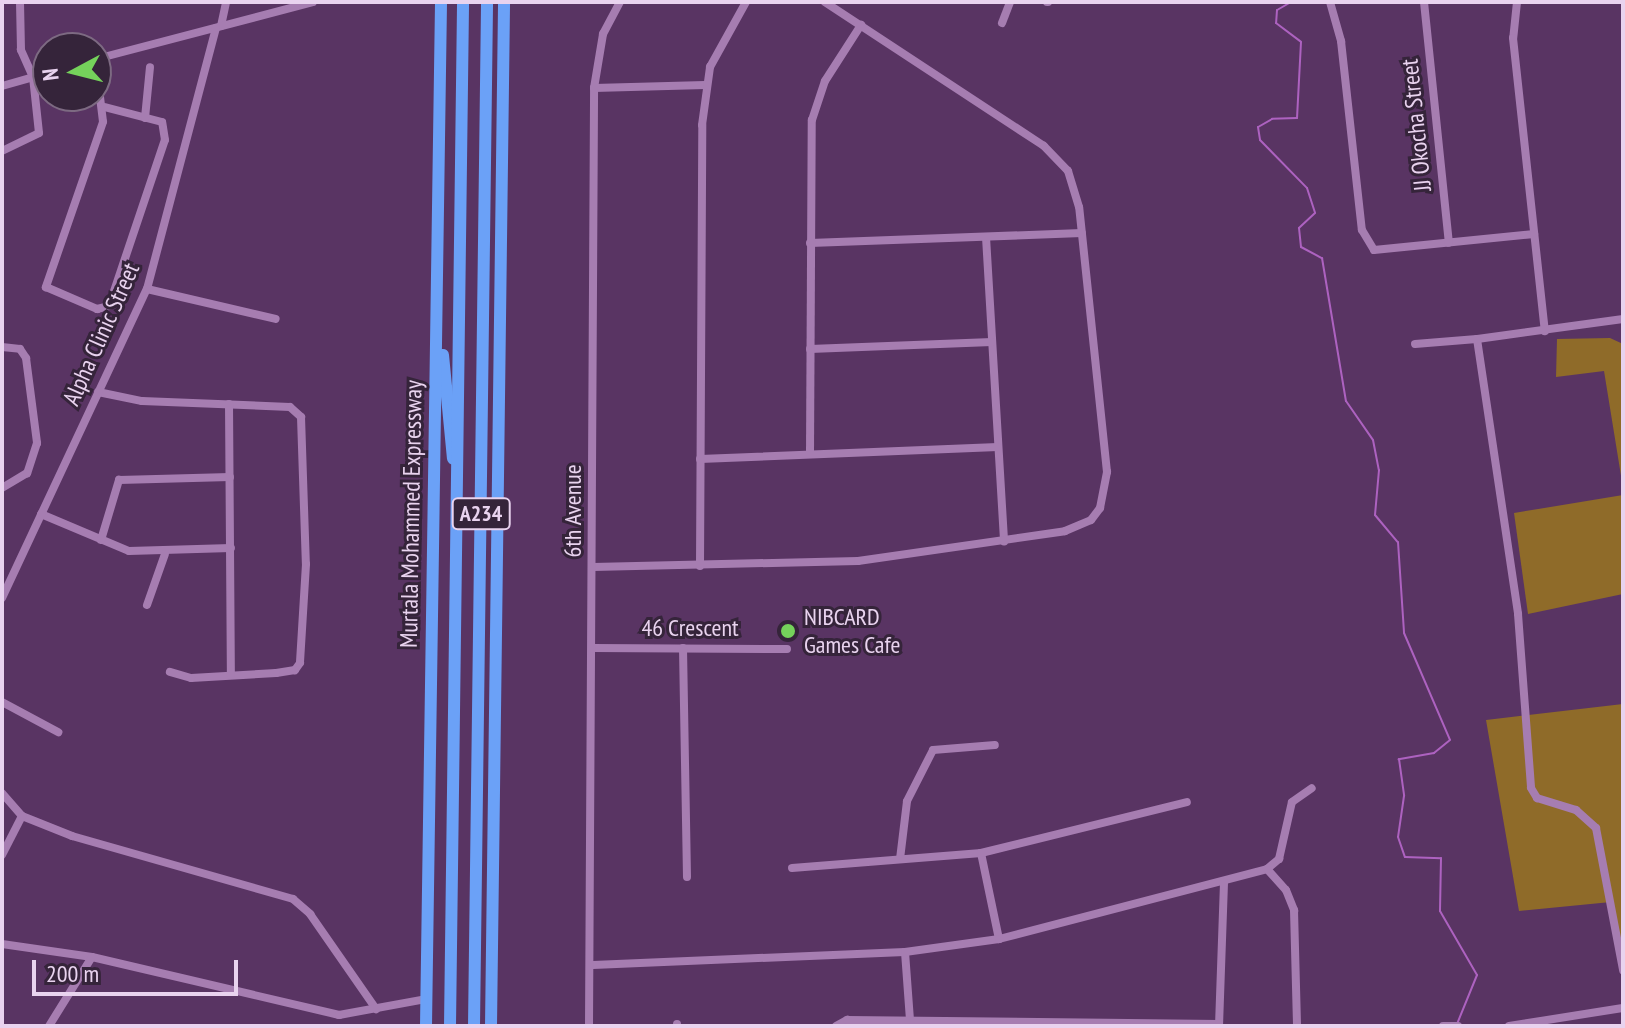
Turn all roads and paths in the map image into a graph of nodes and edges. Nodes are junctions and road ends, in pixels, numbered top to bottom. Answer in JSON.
{"nodes":[{"id":1,"x":20,"y":2,"type":"edge"},
{"id":2,"x":226,"y":2,"type":"edge"},
{"id":3,"x":313,"y":2,"type":"edge"},
{"id":4,"x":441,"y":2,"type":"edge"},
{"id":5,"x":463,"y":2,"type":"edge"},
{"id":6,"x":487,"y":2,"type":"edge"},
{"id":7,"x":504,"y":2,"type":"edge"},
{"id":8,"x":620,"y":2,"type":"edge"},
{"id":9,"x":746,"y":2,"type":"edge"},
{"id":10,"x":825,"y":2,"type":"edge"},
{"id":11,"x":1010,"y":2,"type":"edge"},
{"id":12,"x":1330,"y":2,"type":"edge"},
{"id":13,"x":1424,"y":2,"type":"edge"},
{"id":14,"x":1517,"y":2,"type":"edge"},
{"id":15,"x":1002,"y":23,"type":"dead end"},
{"id":16,"x":861,"y":25,"type":"junction"},
{"id":17,"x":218,"y":27,"type":"junction"},
{"id":18,"x":112,"y":57,"type":"edge"},
{"id":19,"x":150,"y":67,"type":"dead end"},
{"id":20,"x":32,"y":75,"type":"edge"},
{"id":21,"x":32,"y":77,"type":"edge"},
{"id":22,"x":705,"y":85,"type":"junction"},
{"id":23,"x":2,"y":86,"type":"edge"},
{"id":24,"x":594,"y":88,"type":"junction"},
{"id":25,"x":112,"y":109,"type":"edge"},
{"id":26,"x":37,"y":112,"type":"edge"},
{"id":27,"x":103,"y":112,"type":"edge"},
{"id":28,"x":145,"y":118,"type":"junction"},
{"id":29,"x":2,"y":151,"type":"edge"},
{"id":30,"x":1082,"y":233,"type":"junction"},
{"id":31,"x":1534,"y":234,"type":"junction"},
{"id":32,"x":986,"y":237,"type":"junction"},
{"id":33,"x":810,"y":243,"type":"junction"},
{"id":34,"x":1449,"y":243,"type":"junction"},
{"id":35,"x":147,"y":289,"type":"junction"},
{"id":36,"x":436,"y":300,"type":"junction"},
{"id":37,"x":276,"y":319,"type":"dead end"},
{"id":38,"x":1623,"y":319,"type":"edge"},
{"id":39,"x":1545,"y":331,"type":"junction"},
{"id":40,"x":1477,"y":339,"type":"junction"},
{"id":41,"x":992,"y":342,"type":"junction"},
{"id":42,"x":1415,"y":344,"type":"dead end"},
{"id":43,"x":2,"y":347,"type":"edge"},
{"id":44,"x":810,"y":349,"type":"junction"},
{"id":45,"x":500,"y":367,"type":"junction"},
{"id":46,"x":98,"y":392,"type":"junction"},
{"id":47,"x":229,"y":404,"type":"junction"},
{"id":48,"x":482,"y":439,"type":"junction"},
{"id":49,"x":998,"y":447,"type":"junction"},
{"id":50,"x":810,"y":453,"type":"junction"},
{"id":51,"x":700,"y":459,"type":"junction"},
{"id":52,"x":230,"y":477,"type":"junction"},
{"id":53,"x":458,"y":478,"type":"junction"},
{"id":54,"x":2,"y":488,"type":"edge"},
{"id":55,"x":41,"y":514,"type":"junction"},
{"id":56,"x":101,"y":540,"type":"junction"},
{"id":57,"x":1004,"y":541,"type":"junction"},
{"id":58,"x":231,"y":548,"type":"junction"},
{"id":59,"x":165,"y":554,"type":"junction"},
{"id":60,"x":700,"y":566,"type":"junction"},
{"id":61,"x":593,"y":567,"type":"junction"},
{"id":62,"x":2,"y":598,"type":"edge"},
{"id":63,"x":147,"y":605,"type":"dead end"},
{"id":64,"x":593,"y":648,"type":"junction"},
{"id":65,"x":683,"y":648,"type":"junction"},
{"id":66,"x":787,"y":649,"type":"dead end"},
{"id":67,"x":170,"y":672,"type":"dead end"},
{"id":68,"x":231,"y":675,"type":"junction"},
{"id":69,"x":2,"y":702,"type":"edge"},
{"id":70,"x":58,"y":732,"type":"dead end"},
{"id":71,"x":995,"y":745,"type":"dead end"},
{"id":72,"x":1312,"y":788,"type":"dead end"},
{"id":73,"x":2,"y":793,"type":"edge"},
{"id":74,"x":1187,"y":802,"type":"dead end"},
{"id":75,"x":22,"y":816,"type":"junction"},
{"id":76,"x":981,"y":853,"type":"junction"},
{"id":77,"x":2,"y":855,"type":"edge"},
{"id":78,"x":900,"y":859,"type":"junction"},
{"id":79,"x":792,"y":868,"type":"dead end"},
{"id":80,"x":1267,"y":869,"type":"junction"},
{"id":81,"x":687,"y":877,"type":"dead end"},
{"id":82,"x":1224,"y":882,"type":"junction"},
{"id":83,"x":999,"y":939,"type":"junction"},
{"id":84,"x":3,"y":946,"type":"edge"},
{"id":85,"x":905,"y":952,"type":"junction"},
{"id":86,"x":92,"y":957,"type":"junction"},
{"id":87,"x":593,"y":965,"type":"junction"},
{"id":88,"x":1623,"y":970,"type":"edge"},
{"id":89,"x":426,"y":999,"type":"junction"},
{"id":90,"x":1623,"y":1008,"type":"edge"},
{"id":91,"x":376,"y":1009,"type":"junction"},
{"id":92,"x":910,"y":1020,"type":"junction"},
{"id":93,"x":1219,"y":1025,"type":"edge"},
{"id":94,"x":49,"y":1026,"type":"edge"},
{"id":95,"x":426,"y":1026,"type":"edge"},
{"id":96,"x":450,"y":1026,"type":"edge"},
{"id":97,"x":474,"y":1026,"type":"edge"},
{"id":98,"x":491,"y":1026,"type":"edge"},
{"id":99,"x":589,"y":1026,"type":"edge"},
{"id":100,"x":836,"y":1026,"type":"edge"},
{"id":101,"x":1297,"y":1026,"type":"edge"},
{"id":102,"x":1509,"y":1026,"type":"edge"}],
"edges":[{"from":1,"to":20,"type":"street"},
{"from":2,"to":17,"type":"street","name":"Alpha Clinic Street"},
{"from":3,"to":17,"type":"street"},
{"from":4,"to":36,"type":"highway","name":"Murtala Mohammed Expressway"},
{"from":5,"to":53,"type":"highway","name":"Murtala Mohammed Expressway","number":"A234"},
{"from":6,"to":48,"type":"highway","number":"A234"},
{"from":7,"to":45,"type":"highway"},
{"from":8,"to":24,"type":"street","name":"6th Avenue"},
{"from":9,"to":22,"type":"street"},
{"from":10,"to":16,"type":"street"},
{"from":11,"to":15,"type":"street"},
{"from":12,"to":34,"type":"street"},
{"from":13,"to":34,"type":"street","name":"JJ Okocha Street"},
{"from":14,"to":31,"type":"street"},
{"from":16,"to":30,"type":"street"},
{"from":16,"to":33,"type":"street"},
{"from":17,"to":18,"type":"street"},
{"from":17,"to":35,"type":"street","name":"Alpha Clinic Street"},
{"from":19,"to":28,"type":"street"},
{"from":21,"to":23,"type":"street"},
{"from":22,"to":24,"type":"street"},
{"from":22,"to":51,"type":"street"},
{"from":24,"to":61,"type":"street","name":"6th Avenue"},
{"from":25,"to":28,"type":"street"},
{"from":26,"to":29,"type":"street"},
{"from":27,"to":28,"type":"street"},
{"from":30,"to":32,"type":"street"},
{"from":30,"to":57,"type":"street"},
{"from":31,"to":34,"type":"street"},
{"from":31,"to":39,"type":"street"},
{"from":32,"to":33,"type":"street"},
{"from":32,"to":41,"type":"street"},
{"from":33,"to":44,"type":"street"},
{"from":35,"to":37,"type":"street"},
{"from":35,"to":46,"type":"street","name":"Alpha Clinic Street"},
{"from":36,"to":53,"type":"highway"},
{"from":36,"to":89,"type":"highway","name":"Murtala Mohammed Expressway"},
{"from":38,"to":39,"type":"street"},
{"from":39,"to":40,"type":"street"},
{"from":40,"to":42,"type":"street"},
{"from":40,"to":88,"type":"street"},
{"from":41,"to":44,"type":"street"},
{"from":41,"to":49,"type":"street"},
{"from":43,"to":54,"type":"street"},
{"from":44,"to":50,"type":"street"},
{"from":45,"to":48,"type":"highway"},
{"from":45,"to":98,"type":"highway"},
{"from":46,"to":47,"type":"street"},
{"from":46,"to":55,"type":"street","name":"Alpha Clinic Street"},
{"from":47,"to":52,"type":"street"},
{"from":47,"to":68,"type":"street"},
{"from":48,"to":97,"type":"highway","number":"A234"},
{"from":49,"to":50,"type":"street"},
{"from":49,"to":57,"type":"street"},
{"from":50,"to":51,"type":"street"},
{"from":51,"to":60,"type":"street"},
{"from":52,"to":56,"type":"street"},
{"from":52,"to":58,"type":"street"},
{"from":53,"to":96,"type":"highway","name":"Murtala Mohammed Expressway","number":"A234"},
{"from":55,"to":56,"type":"street"},
{"from":55,"to":62,"type":"street","name":"Alpha Clinic Street"},
{"from":56,"to":59,"type":"street"},
{"from":57,"to":60,"type":"street"},
{"from":58,"to":59,"type":"street"},
{"from":58,"to":68,"type":"street"},
{"from":59,"to":63,"type":"street"},
{"from":60,"to":61,"type":"street"},
{"from":61,"to":64,"type":"street","name":"6th Avenue"},
{"from":64,"to":65,"type":"street","name":"46 Crescent"},
{"from":64,"to":87,"type":"street","name":"6th Avenue"},
{"from":65,"to":66,"type":"street","name":"46 Crescent"},
{"from":65,"to":81,"type":"street"},
{"from":67,"to":68,"type":"street"},
{"from":69,"to":70,"type":"street"},
{"from":71,"to":78,"type":"street"},
{"from":72,"to":80,"type":"street"},
{"from":73,"to":75,"type":"street"},
{"from":74,"to":76,"type":"street"},
{"from":75,"to":77,"type":"street"},
{"from":75,"to":91,"type":"street"},
{"from":76,"to":78,"type":"street"},
{"from":76,"to":83,"type":"street"},
{"from":78,"to":79,"type":"street"},
{"from":80,"to":82,"type":"street"},
{"from":80,"to":101,"type":"street"},
{"from":82,"to":83,"type":"street"},
{"from":82,"to":93,"type":"street"},
{"from":83,"to":85,"type":"street"},
{"from":84,"to":86,"type":"street"},
{"from":85,"to":87,"type":"street"},
{"from":85,"to":92,"type":"street"},
{"from":86,"to":91,"type":"street"},
{"from":86,"to":94,"type":"street"},
{"from":87,"to":99,"type":"street","name":"6th Avenue"},
{"from":89,"to":91,"type":"street"},
{"from":89,"to":95,"type":"highway","name":"Murtala Mohammed Expressway"},
{"from":90,"to":102,"type":"street"},
{"from":92,"to":93,"type":"street"},
{"from":92,"to":100,"type":"street"}]}
